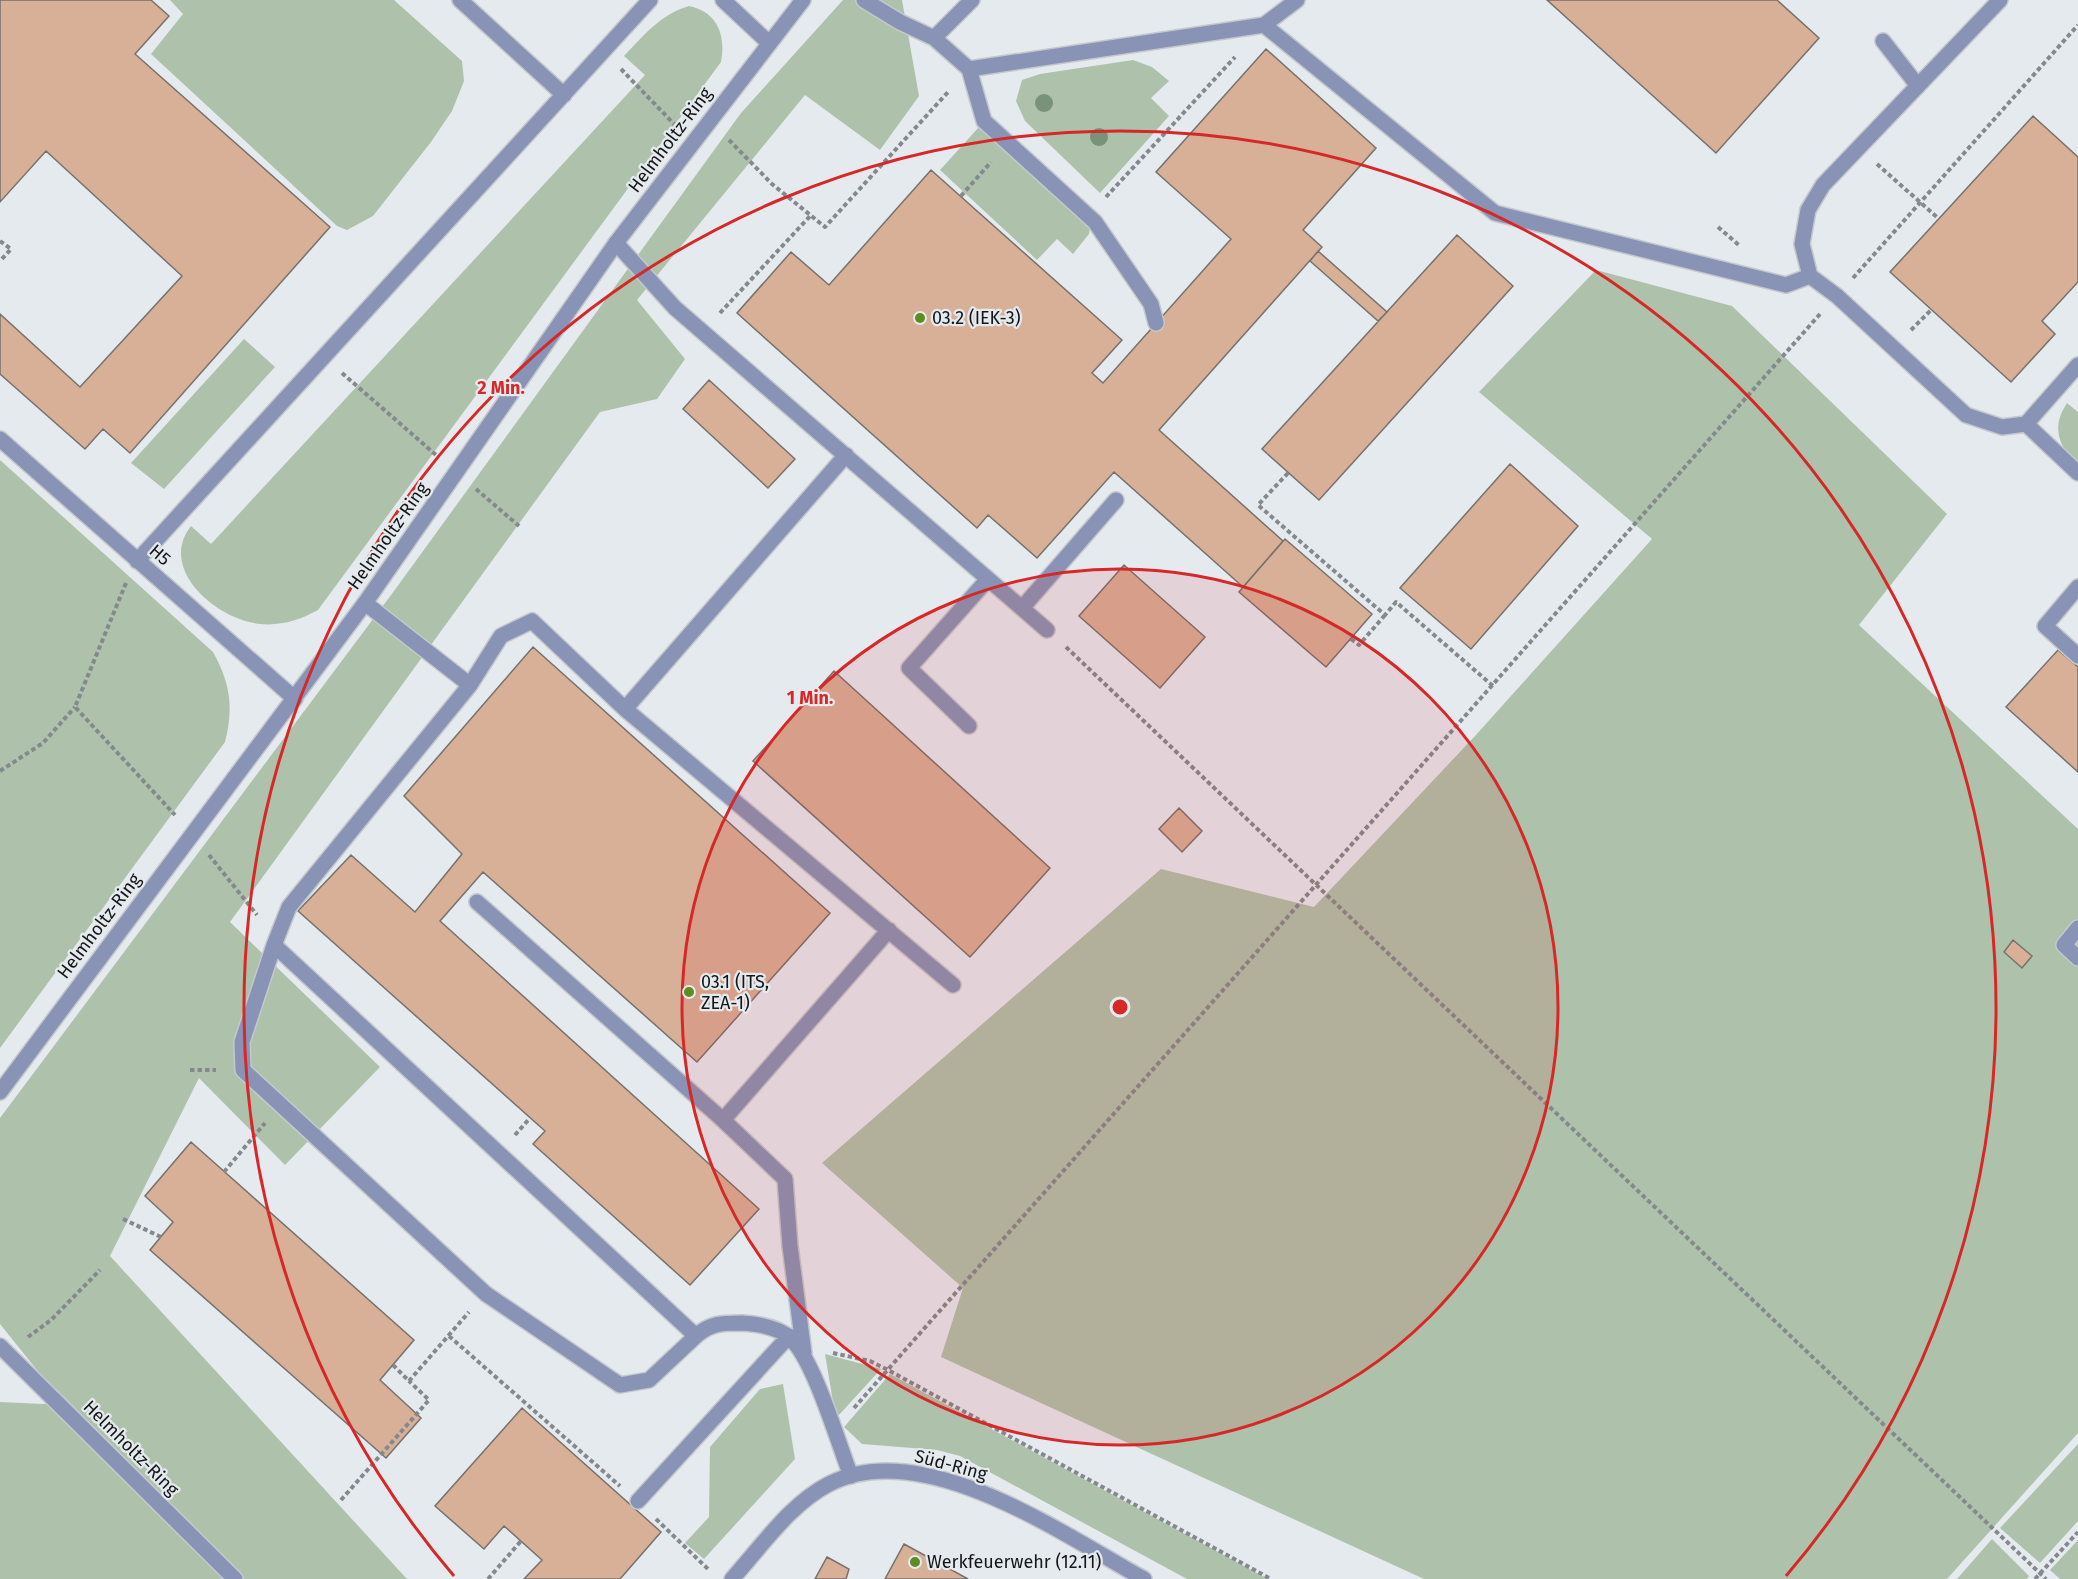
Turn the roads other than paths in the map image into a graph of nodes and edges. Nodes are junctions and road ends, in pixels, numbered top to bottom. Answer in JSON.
{"nodes":[{"id":1,"x":460,"y":0,"type":"edge"},
{"id":2,"x":650,"y":0,"type":"edge"},
{"id":3,"x":723,"y":0,"type":"edge"},
{"id":4,"x":803,"y":0,"type":"edge"},
{"id":5,"x":864,"y":0,"type":"edge"},
{"id":6,"x":972,"y":0,"type":"edge"},
{"id":7,"x":1297,"y":0,"type":"edge"},
{"id":8,"x":2000,"y":0,"type":"edge"},
{"id":9,"x":1263,"y":25,"type":"junction"},
{"id":10,"x":934,"y":38,"type":"junction"},
{"id":11,"x":1883,"y":41,"type":"dead end"},
{"id":12,"x":769,"y":43,"type":"junction"},
{"id":13,"x":969,"y":69,"type":"junction"},
{"id":14,"x":1918,"y":86,"type":"junction"},
{"id":15,"x":564,"y":95,"type":"junction"},
{"id":16,"x":616,"y":243,"type":"junction"},
{"id":17,"x":1810,"y":276,"type":"junction"},
{"id":18,"x":1156,"y":323,"type":"dead end"},
{"id":19,"x":2078,"y":365,"type":"edge"},
{"id":20,"x":2026,"y":424,"type":"junction"},
{"id":21,"x":0,"y":439,"type":"edge"},
{"id":22,"x":846,"y":456,"type":"junction"},
{"id":23,"x":2078,"y":473,"type":"edge"},
{"id":24,"x":1116,"y":500,"type":"dead end"},
{"id":25,"x":137,"y":561,"type":"junction"},
{"id":26,"x":988,"y":579,"type":"junction"},
{"id":27,"x":2078,"y":587,"type":"edge"},
{"id":28,"x":365,"y":603,"type":"junction"},
{"id":29,"x":1022,"y":608,"type":"junction"},
{"id":30,"x":1047,"y":630,"type":"road end"},
{"id":31,"x":2078,"y":656,"type":"edge"},
{"id":32,"x":470,"y":686,"type":"junction"},
{"id":33,"x":295,"y":699,"type":"junction"},
{"id":34,"x":625,"y":709,"type":"junction"},
{"id":35,"x":969,"y":726,"type":"dead end"},
{"id":36,"x":477,"y":902,"type":"dead end"},
{"id":37,"x":2078,"y":928,"type":"edge"},
{"id":38,"x":890,"y":930,"type":"junction"},
{"id":39,"x":275,"y":942,"type":"junction"},
{"id":40,"x":2078,"y":958,"type":"edge"},
{"id":41,"x":953,"y":985,"type":"dead end"},
{"id":42,"x":0,"y":1092,"type":"edge"},
{"id":43,"x":723,"y":1120,"type":"junction"},
{"id":44,"x":696,"y":1336,"type":"junction"},
{"id":45,"x":789,"y":1336,"type":"junction"},
{"id":46,"x":3,"y":1349,"type":"edge"},
{"id":47,"x":804,"y":1353,"type":"junction"},
{"id":48,"x":851,"y":1476,"type":"junction"},
{"id":49,"x":638,"y":1501,"type":"road end"},
{"id":50,"x":235,"y":1579,"type":"edge"},
{"id":51,"x":732,"y":1579,"type":"edge"},
{"id":52,"x":1144,"y":1579,"type":"edge"}],
"edges":[{"from":1,"to":15,"type":"street"},
{"from":2,"to":15,"type":"street"},
{"from":3,"to":12,"type":"street"},
{"from":4,"to":12,"type":"street","name":"Helmholtz-Ring"},
{"from":5,"to":10,"type":"street"},
{"from":6,"to":10,"type":"street"},
{"from":7,"to":9,"type":"street"},
{"from":8,"to":14,"type":"street"},
{"from":9,"to":13,"type":"street"},
{"from":9,"to":17,"type":"street"},
{"from":10,"to":13,"type":"street"},
{"from":11,"to":14,"type":"street"},
{"from":12,"to":16,"type":"street","name":"Helmholtz-Ring"},
{"from":13,"to":18,"type":"street"},
{"from":14,"to":17,"type":"street"},
{"from":15,"to":25,"type":"street"},
{"from":16,"to":22,"type":"street"},
{"from":16,"to":28,"type":"street","name":"Helmholtz-Ring"},
{"from":17,"to":20,"type":"street"},
{"from":19,"to":20,"type":"street"},
{"from":20,"to":23,"type":"street"},
{"from":21,"to":25,"type":"street","name":"H5"},
{"from":22,"to":26,"type":"street"},
{"from":22,"to":34,"type":"street"},
{"from":24,"to":29,"type":"street"},
{"from":25,"to":33,"type":"street","name":"H5"},
{"from":26,"to":29,"type":"street"},
{"from":26,"to":35,"type":"street"},
{"from":27,"to":31,"type":"street"},
{"from":28,"to":32,"type":"street"},
{"from":28,"to":33,"type":"street","name":"Helmholtz-Ring"},
{"from":29,"to":30,"type":"street"},
{"from":32,"to":34,"type":"street"},
{"from":32,"to":39,"type":"street"},
{"from":33,"to":42,"type":"street","name":"Helmholtz-Ring"},
{"from":34,"to":38,"type":"street"},
{"from":36,"to":43,"type":"street"},
{"from":37,"to":40,"type":"street"},
{"from":38,"to":41,"type":"street"},
{"from":38,"to":43,"type":"street"},
{"from":39,"to":44,"type":"street"},
{"from":39,"to":44,"type":"street"},
{"from":43,"to":47,"type":"street"},
{"from":44,"to":45,"type":"street"},
{"from":45,"to":47,"type":"street"},
{"from":45,"to":49,"type":"street"},
{"from":46,"to":50,"type":"street","name":"Helmholtz-Ring"},
{"from":47,"to":48,"type":"street"},
{"from":48,"to":51,"type":"street","name":"Süd-Ring"},
{"from":48,"to":52,"type":"street","name":"Süd-Ring"}]}
